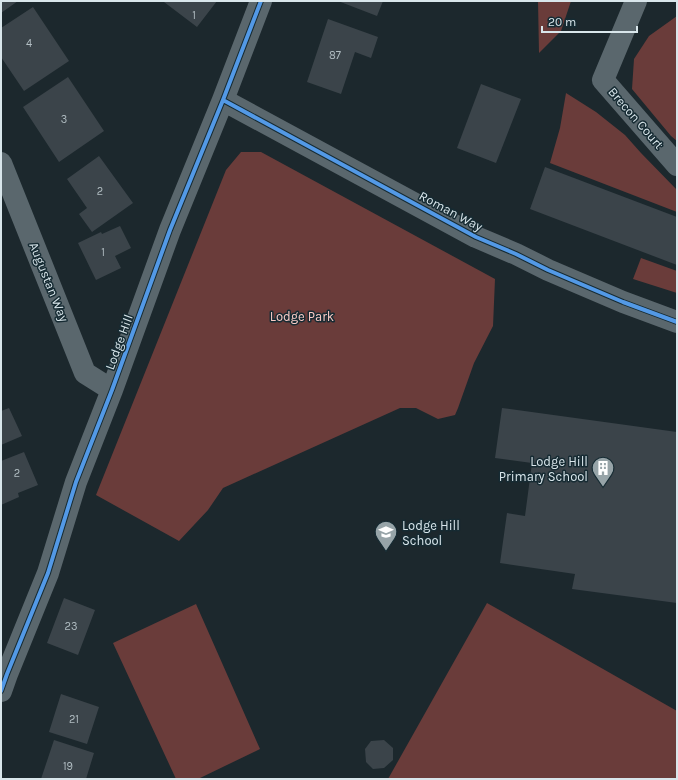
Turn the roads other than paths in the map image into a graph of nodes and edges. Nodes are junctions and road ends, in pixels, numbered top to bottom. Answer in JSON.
{"nodes":[{"id":1,"x":261,"y":1,"type":"edge"},
{"id":2,"x":636,"y":1,"type":"edge"},
{"id":3,"x":224,"y":100,"type":"junction"},
{"id":4,"x":1,"y":163,"type":"edge"},
{"id":5,"x":677,"y":165,"type":"edge"},
{"id":6,"x":677,"y":322,"type":"edge"},
{"id":7,"x":112,"y":390,"type":"junction"},
{"id":8,"x":3,"y":675,"type":"edge"}],
"edges":[{"from":1,"to":3,"type":"street","name":"Lodge Hill"},
{"from":2,"to":5,"type":"street","name":"Brecon Court"},
{"from":3,"to":6,"type":"street","name":"Roman Way"},
{"from":3,"to":7,"type":"street","name":"Lodge Hill"},
{"from":4,"to":7,"type":"street","name":"Augustan Way"},
{"from":7,"to":8,"type":"street","name":"Lodge Hill"}]}
